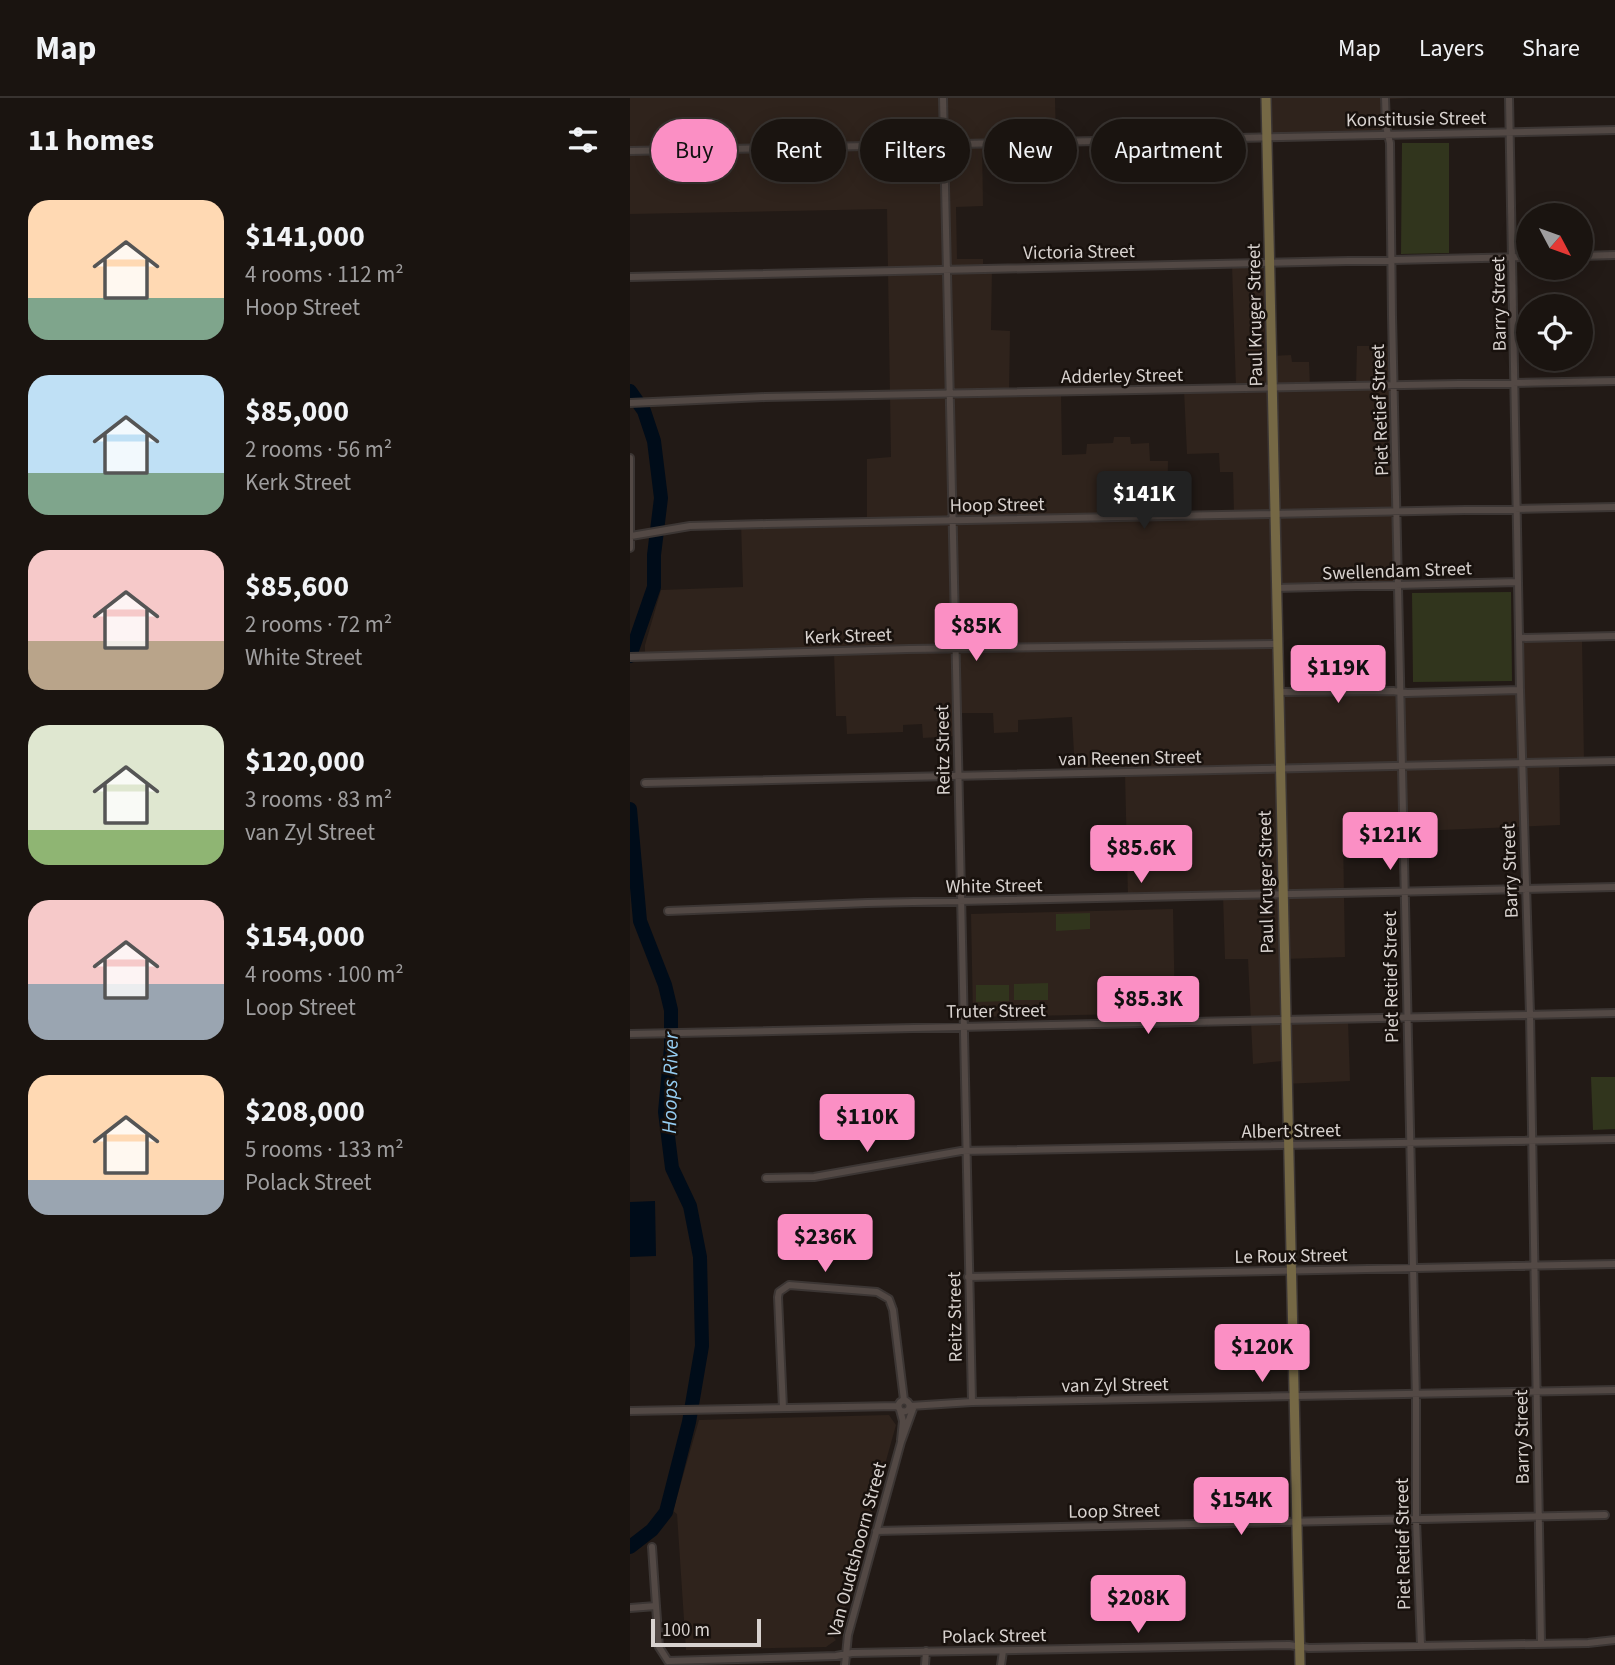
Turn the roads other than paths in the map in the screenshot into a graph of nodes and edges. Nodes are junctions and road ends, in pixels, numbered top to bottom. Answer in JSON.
{"nodes":[{"id":1,"x":943,"y":98,"type":"edge"},
{"id":2,"x":1266,"y":98,"type":"edge"},
{"id":3,"x":1385,"y":98,"type":"edge"},
{"id":4,"x":1509,"y":98,"type":"edge"},
{"id":5,"x":943,"y":119,"type":"edge"},
{"id":6,"x":1615,"y":130,"type":"edge"},
{"id":7,"x":1511,"y":132,"type":"junction"},
{"id":8,"x":1388,"y":135,"type":"junction"},
{"id":9,"x":1266,"y":137,"type":"junction"},
{"id":10,"x":970,"y":143,"type":"edge"},
{"id":11,"x":860,"y":146,"type":"edge"},
{"id":12,"x":630,"y":151,"type":"edge"},
{"id":13,"x":946,"y":182,"type":"edge"},
{"id":14,"x":1615,"y":255,"type":"edge"},
{"id":15,"x":1593,"y":256,"type":"edge"},
{"id":16,"x":1513,"y":258,"type":"junction"},
{"id":17,"x":1516,"y":258,"type":"edge"},
{"id":18,"x":1391,"y":261,"type":"junction"},
{"id":19,"x":1270,"y":263,"type":"junction"},
{"id":20,"x":949,"y":270,"type":"junction"},
{"id":21,"x":630,"y":277,"type":"edge"},
{"id":22,"x":1615,"y":382,"type":"edge"},
{"id":23,"x":1515,"y":384,"type":"junction"},
{"id":24,"x":1394,"y":385,"type":"junction"},
{"id":25,"x":1273,"y":389,"type":"junction"},
{"id":26,"x":950,"y":395,"type":"junction"},
{"id":27,"x":630,"y":403,"type":"edge"},
{"id":28,"x":630,"y":458,"type":"edge"},
{"id":29,"x":1615,"y":508,"type":"edge"},
{"id":30,"x":1518,"y":510,"type":"junction"},
{"id":31,"x":1397,"y":512,"type":"junction"},
{"id":32,"x":1275,"y":514,"type":"junction"},
{"id":33,"x":951,"y":521,"type":"junction"},
{"id":34,"x":631,"y":536,"type":"edge"},
{"id":35,"x":630,"y":548,"type":"edge"},
{"id":36,"x":1518,"y":582,"type":"junction"},
{"id":37,"x":1398,"y":584,"type":"junction"},
{"id":38,"x":1276,"y":589,"type":"junction"},
{"id":39,"x":1615,"y":636,"type":"edge"},
{"id":40,"x":1520,"y":638,"type":"junction"},
{"id":41,"x":1277,"y":644,"type":"junction"},
{"id":42,"x":956,"y":649,"type":"junction"},
{"id":43,"x":630,"y":657,"type":"edge"},
{"id":44,"x":1520,"y":690,"type":"junction"},
{"id":45,"x":1279,"y":692,"type":"junction"},
{"id":46,"x":1400,"y":692,"type":"junction"},
{"id":47,"x":1615,"y":761,"type":"edge"},
{"id":48,"x":1522,"y":763,"type":"junction"},
{"id":49,"x":1402,"y":766,"type":"junction"},
{"id":50,"x":1280,"y":769,"type":"junction"},
{"id":51,"x":958,"y":776,"type":"junction"},
{"id":52,"x":645,"y":783,"type":"dead end"},
{"id":53,"x":1615,"y":887,"type":"edge"},
{"id":54,"x":1525,"y":889,"type":"junction"},
{"id":55,"x":1404,"y":892,"type":"junction"},
{"id":56,"x":1283,"y":894,"type":"junction"},
{"id":57,"x":960,"y":902,"type":"junction"},
{"id":58,"x":668,"y":911,"type":"dead end"},
{"id":59,"x":1615,"y":1013,"type":"edge"},
{"id":60,"x":1530,"y":1014,"type":"junction"},
{"id":61,"x":1406,"y":1017,"type":"junction"},
{"id":62,"x":1286,"y":1020,"type":"junction"},
{"id":63,"x":964,"y":1027,"type":"junction"},
{"id":64,"x":630,"y":1034,"type":"edge"},
{"id":65,"x":1615,"y":1139,"type":"edge"},
{"id":66,"x":1532,"y":1140,"type":"junction"},
{"id":67,"x":1410,"y":1143,"type":"junction"},
{"id":68,"x":1288,"y":1146,"type":"junction"},
{"id":69,"x":967,"y":1152,"type":"junction"},
{"id":70,"x":766,"y":1178,"type":"dead end"},
{"id":71,"x":1615,"y":1264,"type":"edge"},
{"id":72,"x":1534,"y":1266,"type":"junction"},
{"id":73,"x":1412,"y":1268,"type":"junction"},
{"id":74,"x":1291,"y":1270,"type":"junction"},
{"id":75,"x":968,"y":1277,"type":"junction"},
{"id":76,"x":1615,"y":1390,"type":"edge"},
{"id":77,"x":1536,"y":1391,"type":"junction"},
{"id":78,"x":1415,"y":1395,"type":"junction"},
{"id":79,"x":1294,"y":1397,"type":"junction"},
{"id":80,"x":972,"y":1402,"type":"junction"},
{"id":81,"x":901,"y":1405,"type":"junction"},
{"id":82,"x":912,"y":1406,"type":"junction"},
{"id":83,"x":783,"y":1408,"type":"junction"},
{"id":84,"x":630,"y":1411,"type":"edge"},
{"id":85,"x":901,"y":1442,"type":"junction"},
{"id":86,"x":1605,"y":1515,"type":"dead end"},
{"id":87,"x":1538,"y":1517,"type":"junction"},
{"id":88,"x":1416,"y":1520,"type":"junction"},
{"id":89,"x":1296,"y":1522,"type":"junction"},
{"id":90,"x":876,"y":1531,"type":"junction"},
{"id":91,"x":652,"y":1547,"type":"dead end"},
{"id":92,"x":656,"y":1606,"type":"junction"},
{"id":93,"x":630,"y":1608,"type":"edge"},
{"id":94,"x":1615,"y":1640,"type":"edge"},
{"id":95,"x":1541,"y":1643,"type":"junction"},
{"id":96,"x":1421,"y":1645,"type":"junction"},
{"id":97,"x":1300,"y":1646,"type":"junction"},
{"id":98,"x":926,"y":1651,"type":"junction"},
{"id":99,"x":1003,"y":1651,"type":"junction"},
{"id":100,"x":846,"y":1654,"type":"junction"},
{"id":101,"x":752,"y":1662,"type":"edge"},
{"id":102,"x":666,"y":1663,"type":"edge"},
{"id":103,"x":845,"y":1665,"type":"edge"},
{"id":104,"x":925,"y":1665,"type":"edge"},
{"id":105,"x":1001,"y":1665,"type":"edge"},
{"id":106,"x":1300,"y":1665,"type":"edge"}],
"edges":[{"from":1,"to":5,"type":"street","name":"Reitz Street"},
{"from":2,"to":9,"type":"street","name":"Paul Kruger Street"},
{"from":3,"to":8,"type":"street","name":"Piet Retief Street"},
{"from":4,"to":7,"type":"street","name":"Barry Street"},
{"from":6,"to":7,"type":"street","name":"Konstitusie Street"},
{"from":7,"to":8,"type":"street","name":"Konstitusie Street"},
{"from":7,"to":16,"type":"street","name":"Barry Street"},
{"from":8,"to":9,"type":"street","name":"Konstitusie Street"},
{"from":8,"to":18,"type":"street","name":"Piet Retief Street"},
{"from":9,"to":10,"type":"street","name":"Konstitusie Street"},
{"from":9,"to":19,"type":"street","name":"Paul Kruger Street"},
{"from":11,"to":12,"type":"street","name":"Konstitusie Street"},
{"from":13,"to":20,"type":"street","name":"Reitz Street"},
{"from":14,"to":15,"type":"street"},
{"from":16,"to":17,"type":"street","name":"Victoria Street"},
{"from":16,"to":18,"type":"street","name":"Victoria Street"},
{"from":16,"to":23,"type":"street","name":"Barry Street"},
{"from":18,"to":19,"type":"street","name":"Victoria Street"},
{"from":18,"to":24,"type":"street","name":"Piet Retief Street"},
{"from":19,"to":20,"type":"street","name":"Victoria Street"},
{"from":19,"to":25,"type":"street","name":"Paul Kruger Street"},
{"from":20,"to":21,"type":"street","name":"Victoria Street"},
{"from":20,"to":26,"type":"street","name":"Reitz Street"},
{"from":22,"to":23,"type":"street","name":"Adderley Street"},
{"from":23,"to":24,"type":"street","name":"Adderley Street"},
{"from":23,"to":30,"type":"street","name":"Barry Street"},
{"from":24,"to":25,"type":"street","name":"Adderley Street"},
{"from":24,"to":31,"type":"street","name":"Piet Retief Street"},
{"from":25,"to":26,"type":"street","name":"Adderley Street"},
{"from":25,"to":32,"type":"street","name":"Paul Kruger Street"},
{"from":26,"to":27,"type":"street","name":"Adderley Street"},
{"from":26,"to":33,"type":"street","name":"Reitz Street"},
{"from":28,"to":34,"type":"street"},
{"from":29,"to":30,"type":"street","name":"Hoop Street"},
{"from":30,"to":31,"type":"street","name":"Hoop Street"},
{"from":30,"to":36,"type":"street","name":"Barry Street"},
{"from":31,"to":32,"type":"street","name":"Hoop Street"},
{"from":31,"to":37,"type":"street","name":"Piet Retief Street"},
{"from":32,"to":33,"type":"street","name":"Hoop Street"},
{"from":32,"to":38,"type":"street","name":"Paul Kruger Street"},
{"from":33,"to":34,"type":"street","name":"Hoop Street"},
{"from":33,"to":42,"type":"street","name":"Reitz Street"},
{"from":34,"to":35,"type":"street"},
{"from":36,"to":37,"type":"street","name":"Swellendam Street"},
{"from":36,"to":40,"type":"street","name":"Barry Street"},
{"from":37,"to":38,"type":"street","name":"Swellendam Street"},
{"from":37,"to":46,"type":"street","name":"Piet Retief Street"},
{"from":38,"to":41,"type":"street","name":"Paul Kruger Street"},
{"from":39,"to":40,"type":"street"},
{"from":40,"to":44,"type":"street","name":"Barry Street"},
{"from":41,"to":42,"type":"street","name":"Kerk Street"},
{"from":41,"to":45,"type":"street","name":"Paul Kruger Street"},
{"from":42,"to":43,"type":"street","name":"Kerk Street"},
{"from":42,"to":51,"type":"street","name":"Reitz Street"},
{"from":44,"to":46,"type":"street"},
{"from":44,"to":48,"type":"street","name":"Barry Street"},
{"from":45,"to":46,"type":"street"},
{"from":45,"to":50,"type":"street","name":"Paul Kruger Street"},
{"from":46,"to":49,"type":"street","name":"Piet Retief Street"},
{"from":47,"to":48,"type":"street","name":"van Reenen Street"},
{"from":48,"to":49,"type":"street","name":"van Reenen Street"},
{"from":48,"to":54,"type":"street","name":"Barry Street"},
{"from":49,"to":50,"type":"street","name":"van Reenen Street"},
{"from":49,"to":55,"type":"street","name":"Piet Retief Street"},
{"from":50,"to":51,"type":"street","name":"van Reenen Street"},
{"from":50,"to":56,"type":"street","name":"Paul Kruger Street"},
{"from":51,"to":52,"type":"street","name":"van Reenen Street"},
{"from":51,"to":57,"type":"street","name":"Reitz Street"},
{"from":53,"to":54,"type":"street","name":"White Street"},
{"from":54,"to":55,"type":"street","name":"White Street"},
{"from":54,"to":60,"type":"street","name":"Barry Street"},
{"from":55,"to":56,"type":"street","name":"White Street"},
{"from":55,"to":61,"type":"street","name":"Piet Retief Street"},
{"from":56,"to":57,"type":"street","name":"White Street"},
{"from":56,"to":62,"type":"street","name":"Paul Kruger Street"},
{"from":57,"to":58,"type":"street","name":"White Street"},
{"from":57,"to":63,"type":"street","name":"Reitz Street"},
{"from":59,"to":60,"type":"street","name":"Truter Street"},
{"from":60,"to":61,"type":"street","name":"Truter Street"},
{"from":60,"to":66,"type":"street","name":"Barry Street"},
{"from":61,"to":62,"type":"street","name":"Truter Street"},
{"from":61,"to":67,"type":"street","name":"Piet Retief Street"},
{"from":62,"to":63,"type":"street","name":"Truter Street"},
{"from":62,"to":68,"type":"street","name":"Paul Kruger Street"},
{"from":63,"to":64,"type":"street","name":"Truter Street"},
{"from":63,"to":69,"type":"street","name":"Reitz Street"},
{"from":65,"to":66,"type":"street","name":"Albert Street"},
{"from":66,"to":67,"type":"street","name":"Albert Street"},
{"from":66,"to":72,"type":"street","name":"Barry Street"},
{"from":67,"to":68,"type":"street","name":"Albert Street"},
{"from":67,"to":73,"type":"street","name":"Piet Retief Street"},
{"from":68,"to":69,"type":"street","name":"Albert Street"},
{"from":68,"to":74,"type":"street","name":"Paul Kruger Street"},
{"from":69,"to":70,"type":"street","name":"Albert Street"},
{"from":69,"to":75,"type":"street","name":"Reitz Street"},
{"from":71,"to":72,"type":"street","name":"Le Roux Street"},
{"from":72,"to":73,"type":"street","name":"Le Roux Street"},
{"from":72,"to":77,"type":"street","name":"Barry Street"},
{"from":73,"to":74,"type":"street","name":"Le Roux Street"},
{"from":73,"to":78,"type":"street","name":"Piet Retief Street"},
{"from":74,"to":75,"type":"street","name":"Le Roux Street"},
{"from":74,"to":79,"type":"street","name":"Paul Kruger Street"},
{"from":75,"to":80,"type":"street","name":"Reitz Street"},
{"from":76,"to":77,"type":"street","name":"van Zyl Street"},
{"from":77,"to":78,"type":"street","name":"van Zyl Street"},
{"from":77,"to":87,"type":"street","name":"Barry Street"},
{"from":78,"to":79,"type":"street","name":"van Zyl Street"},
{"from":78,"to":88,"type":"street","name":"Piet Retief Street"},
{"from":79,"to":80,"type":"street","name":"van Zyl Street"},
{"from":79,"to":89,"type":"street","name":"Paul Kruger Street"},
{"from":80,"to":82,"type":"street","name":"van Zyl Street"},
{"from":81,"to":82,"type":"street"},
{"from":81,"to":83,"type":"street"},
{"from":81,"to":83,"type":"street","name":"Van Oudtshoorn Street"},
{"from":81,"to":85,"type":"street","name":"Van Oudtshoorn Street"},
{"from":82,"to":85,"type":"street","name":"Van Oudtshoorn Street"},
{"from":83,"to":84,"type":"street"},
{"from":85,"to":90,"type":"street","name":"Van Oudtshoorn Street"},
{"from":86,"to":87,"type":"street","name":"Loop Street"},
{"from":87,"to":88,"type":"street","name":"Loop Street"},
{"from":87,"to":95,"type":"street","name":"Barry Street"},
{"from":88,"to":89,"type":"street","name":"Loop Street"},
{"from":88,"to":96,"type":"street","name":"Piet Retief Street"},
{"from":89,"to":90,"type":"street","name":"Loop Street"},
{"from":89,"to":97,"type":"street","name":"Paul Kruger Street"},
{"from":90,"to":100,"type":"street","name":"Van Oudtshoorn Street"},
{"from":91,"to":92,"type":"street"},
{"from":92,"to":93,"type":"street"},
{"from":92,"to":102,"type":"street"},
{"from":94,"to":95,"type":"street","name":"Polack Street"},
{"from":95,"to":96,"type":"street","name":"Polack Street"},
{"from":96,"to":97,"type":"street","name":"Polack Street"},
{"from":97,"to":99,"type":"street","name":"Polack Street"},
{"from":97,"to":106,"type":"street","name":"Paul Kruger Street"},
{"from":98,"to":99,"type":"street","name":"Polack Street"},
{"from":98,"to":100,"type":"street","name":"Polack Street"},
{"from":98,"to":104,"type":"street"},
{"from":99,"to":105,"type":"street"},
{"from":100,"to":101,"type":"street","name":"Polack Street"},
{"from":100,"to":103,"type":"street","name":"Van Oudtshoorn Street"},
{"from":101,"to":102,"type":"street","name":"Polack Street"}]}
